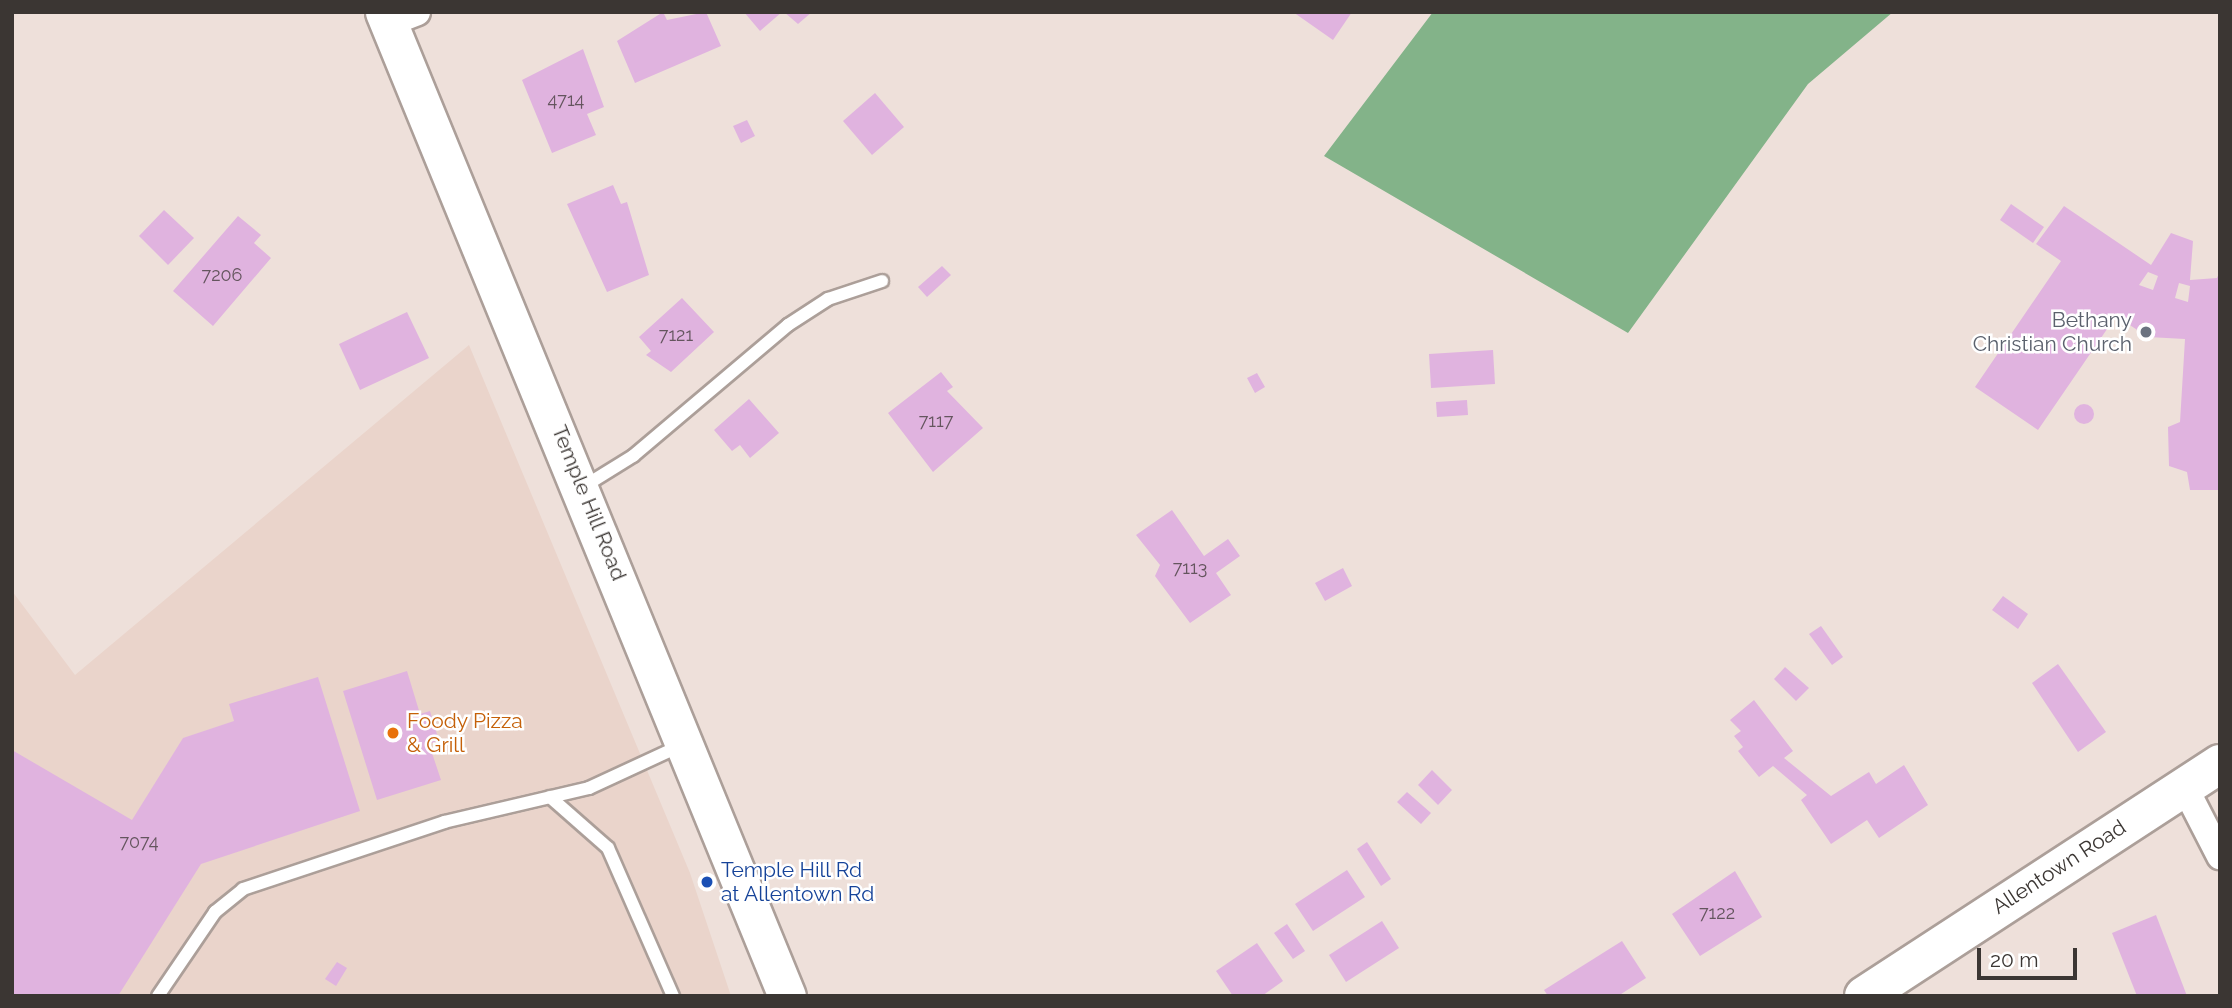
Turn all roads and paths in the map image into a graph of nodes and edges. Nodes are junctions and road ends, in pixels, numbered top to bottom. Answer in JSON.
{"nodes":[{"id":1,"x":397,"y":16,"type":"edge"},
{"id":2,"x":882,"y":281,"type":"dead end"},
{"id":3,"x":583,"y":487,"type":"junction"},
{"id":4,"x":687,"y":743,"type":"junction"},
{"id":5,"x":2220,"y":764,"type":"edge"},
{"id":6,"x":2184,"y":786,"type":"junction"},
{"id":7,"x":550,"y":797,"type":"junction"},
{"id":8,"x":2220,"y":856,"type":"edge"},
{"id":9,"x":782,"y":994,"type":"edge"},
{"id":10,"x":158,"y":996,"type":"edge"},
{"id":11,"x":673,"y":996,"type":"edge"},
{"id":12,"x":1864,"y":996,"type":"edge"}],
"edges":[{"from":1,"to":3,"type":"main road","name":"Temple Hill Road"},
{"from":2,"to":3,"type":"lane"},
{"from":3,"to":4,"type":"main road","name":"Temple Hill Road"},
{"from":4,"to":7,"type":"lane"},
{"from":4,"to":9,"type":"main road","name":"Temple Hill Road"},
{"from":5,"to":6,"type":"main road","name":"Allentown Road"},
{"from":6,"to":8,"type":"street"},
{"from":6,"to":12,"type":"main road","name":"Allentown Road"},
{"from":7,"to":10,"type":"lane"},
{"from":7,"to":11,"type":"lane"}]}
